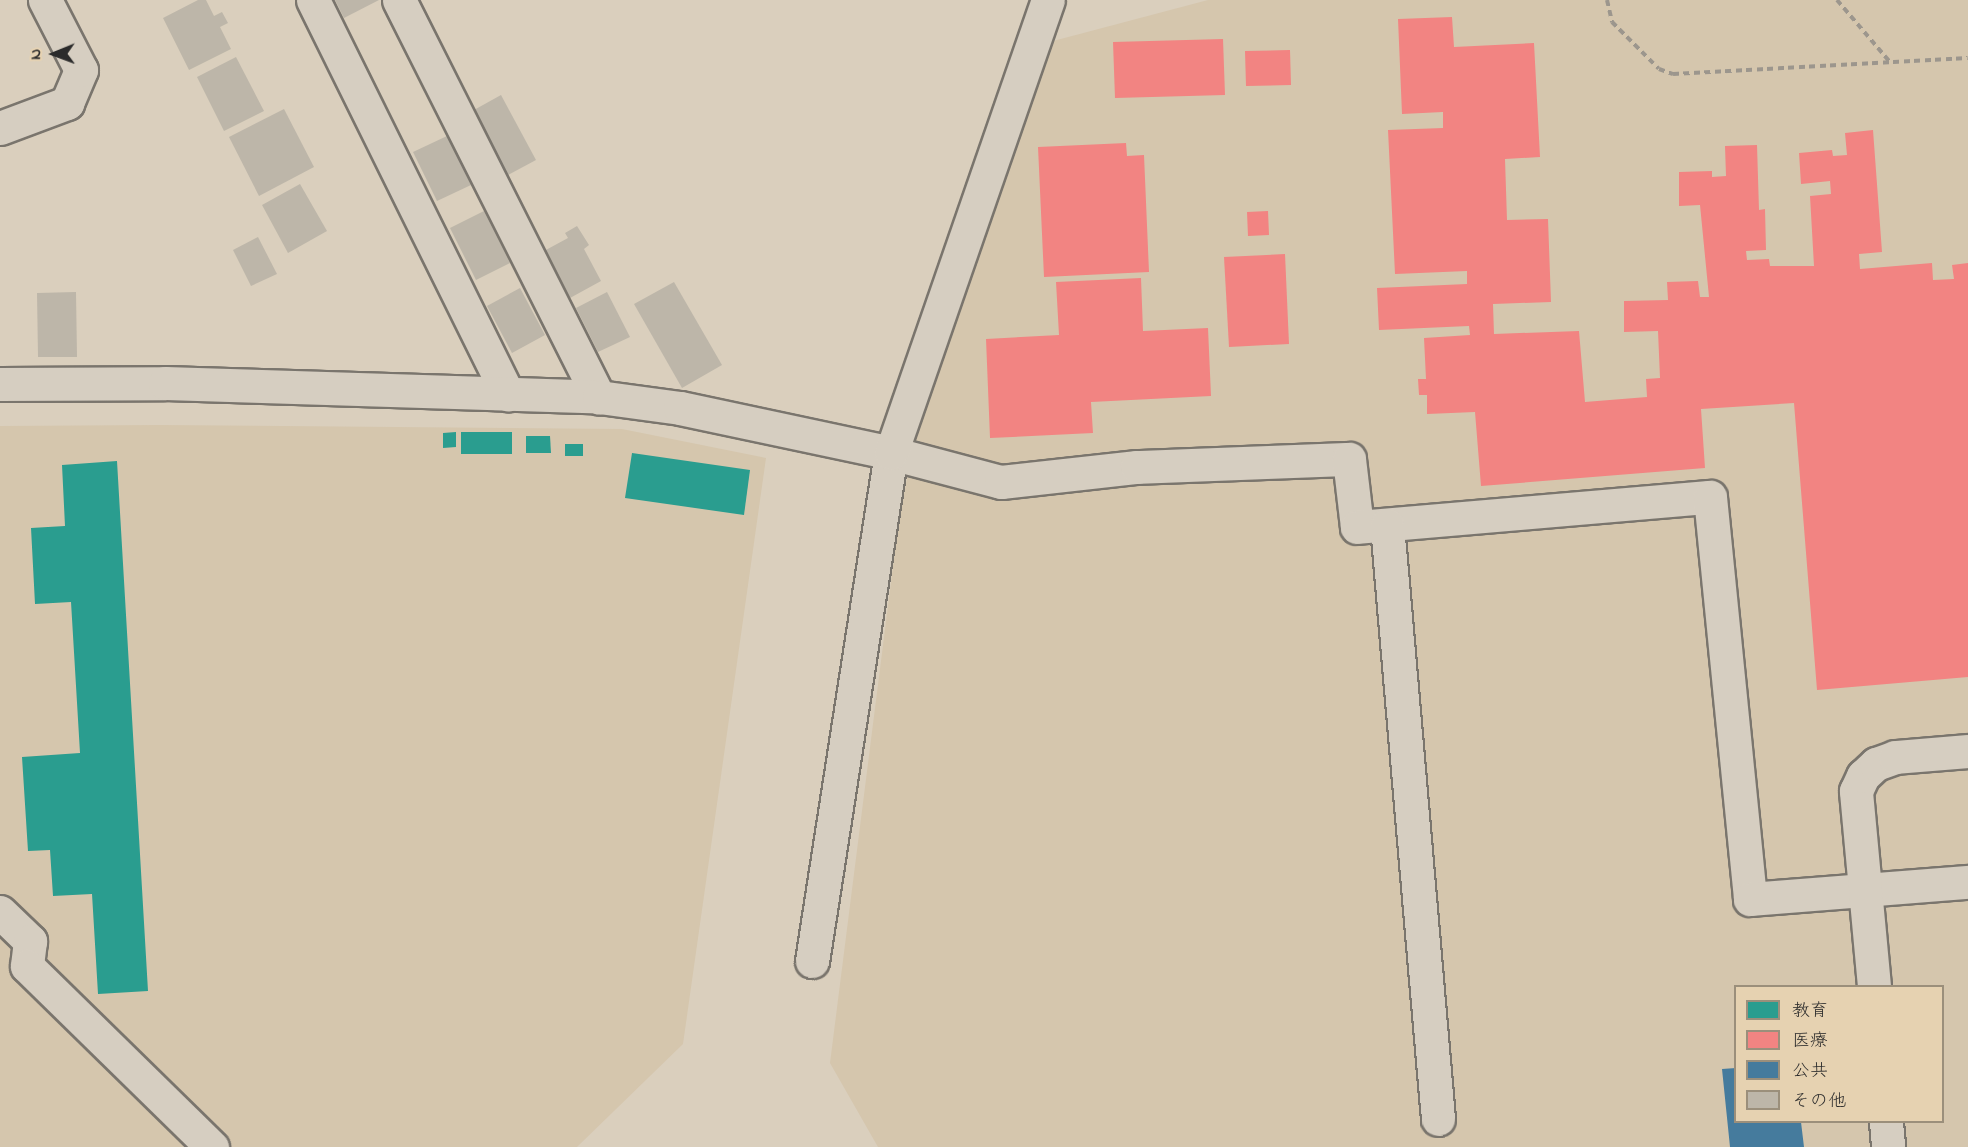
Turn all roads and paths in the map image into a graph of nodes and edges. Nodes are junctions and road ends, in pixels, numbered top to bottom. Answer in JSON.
{"nodes":[{"id":1,"x":45,"y":0,"type":"edge"},
{"id":2,"x":313,"y":0,"type":"edge"},
{"id":3,"x":399,"y":0,"type":"edge"},
{"id":4,"x":1048,"y":0,"type":"edge"},
{"id":5,"x":1607,"y":0,"type":"edge"},
{"id":6,"x":1837,"y":0,"type":"edge"},
{"id":7,"x":1968,"y":58,"type":"edge"},
{"id":8,"x":1890,"y":62,"type":"junction"},
{"id":9,"x":0,"y":128,"type":"edge"},
{"id":10,"x":0,"y":384,"type":"edge"},
{"id":11,"x":507,"y":394,"type":"junction"},
{"id":12,"x":599,"y":398,"type":"junction"},
{"id":13,"x":891,"y":453,"type":"junction"},
{"id":14,"x":1388,"y":525,"type":"junction"},
{"id":15,"x":1968,"y":751,"type":"edge"},
{"id":16,"x":1968,"y":882,"type":"edge"},
{"id":17,"x":1865,"y":890,"type":"junction"},
{"id":18,"x":0,"y":912,"type":"edge"},
{"id":19,"x":812,"y":961,"type":"dead end"},
{"id":20,"x":1874,"y":985,"type":"edge"},
{"id":21,"x":1438,"y":1119,"type":"dead end"},
{"id":22,"x":1886,"y":1123,"type":"edge"},
{"id":23,"x":212,"y":1147,"type":"edge"},
{"id":24,"x":1888,"y":1147,"type":"edge"}],
"edges":[{"from":1,"to":9,"type":"street"},
{"from":2,"to":11,"type":"street"},
{"from":3,"to":12,"type":"street"},
{"from":4,"to":13,"type":"street"},
{"from":5,"to":8,"type":"path"},
{"from":6,"to":8,"type":"path"},
{"from":7,"to":8,"type":"path"},
{"from":10,"to":11,"type":"street"},
{"from":11,"to":12,"type":"street"},
{"from":12,"to":13,"type":"street"},
{"from":13,"to":14,"type":"street"},
{"from":13,"to":19,"type":"street"},
{"from":14,"to":17,"type":"street"},
{"from":14,"to":21,"type":"street"},
{"from":15,"to":17,"type":"street"},
{"from":16,"to":17,"type":"street"},
{"from":17,"to":20,"type":"street"},
{"from":18,"to":23,"type":"street"},
{"from":22,"to":24,"type":"street"}]}
